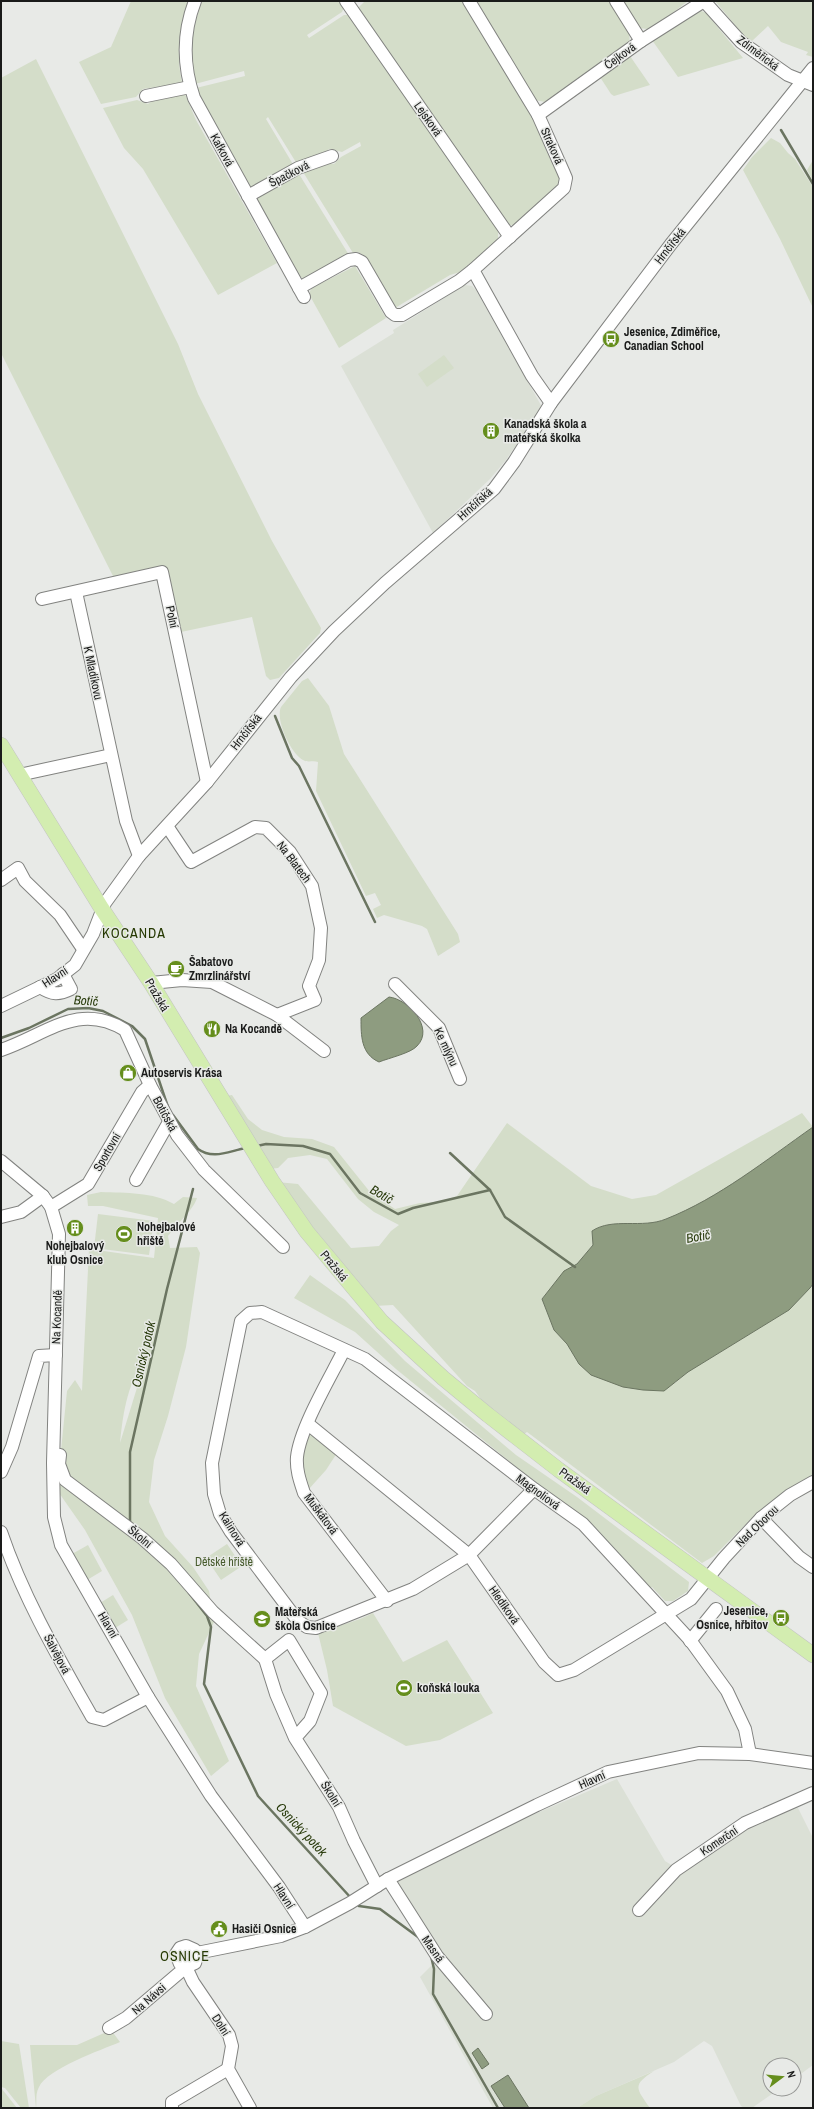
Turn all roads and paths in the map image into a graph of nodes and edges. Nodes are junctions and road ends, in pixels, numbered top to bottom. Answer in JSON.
{"nodes":[{"id":1,"x":195,"y":1,"type":"edge"},
{"id":2,"x":346,"y":1,"type":"edge"},
{"id":3,"x":469,"y":1,"type":"edge"},
{"id":4,"x":616,"y":1,"type":"edge"},
{"id":5,"x":704,"y":1,"type":"edge"},
{"id":6,"x":641,"y":41,"type":"junction"},
{"id":7,"x":813,"y":68,"type":"edge"},
{"id":8,"x":807,"y":82,"type":"edge"},
{"id":9,"x":190,"y":87,"type":"junction"},
{"id":10,"x":146,"y":96,"type":"dead end"},
{"id":11,"x":538,"y":114,"type":"junction"},
{"id":12,"x":332,"y":156,"type":"dead end"},
{"id":13,"x":248,"y":196,"type":"junction"},
{"id":14,"x":510,"y":237,"type":"junction"},
{"id":15,"x":473,"y":270,"type":"junction"},
{"id":16,"x":459,"y":281,"type":"joint"},
{"id":17,"x":551,"y":403,"type":"junction"},
{"id":18,"x":76,"y":592,"type":"junction"},
{"id":19,"x":42,"y":599,"type":"dead end"},
{"id":20,"x":1,"y":745,"type":"edge"},
{"id":21,"x":110,"y":755,"type":"junction"},
{"id":22,"x":19,"y":775,"type":"junction"},
{"id":23,"x":207,"y":782,"type":"junction"},
{"id":24,"x":167,"y":826,"type":"junction"},
{"id":25,"x":139,"y":856,"type":"junction"},
{"id":26,"x":1,"y":880,"type":"edge"},
{"id":27,"x":102,"y":909,"type":"junction"},
{"id":28,"x":83,"y":949,"type":"junction"},
{"id":29,"x":63,"y":974,"type":"junction"},
{"id":30,"x":151,"y":983,"type":"junction"},
{"id":31,"x":395,"y":984,"type":"dead end"},
{"id":32,"x":40,"y":987,"type":"junction"},
{"id":33,"x":1,"y":1006,"type":"edge"},
{"id":34,"x":277,"y":1014,"type":"junction"},
{"id":35,"x":1,"y":1050,"type":"edge"},
{"id":36,"x":324,"y":1051,"type":"dead end"},
{"id":37,"x":460,"y":1079,"type":"dead end"},
{"id":38,"x":150,"y":1085,"type":"junction"},
{"id":39,"x":169,"y":1122,"type":"junction"},
{"id":40,"x":1,"y":1161,"type":"edge"},
{"id":41,"x":136,"y":1180,"type":"dead end"},
{"id":42,"x":43,"y":1196,"type":"junction"},
{"id":43,"x":51,"y":1207,"type":"junction"},
{"id":44,"x":1,"y":1217,"type":"edge"},
{"id":45,"x":283,"y":1247,"type":"dead end"},
{"id":46,"x":250,"y":1313,"type":"joint"},
{"id":47,"x":344,"y":1350,"type":"junction"},
{"id":48,"x":56,"y":1355,"type":"junction"},
{"id":49,"x":55,"y":1401,"type":"junction"},
{"id":50,"x":308,"y":1424,"type":"junction"},
{"id":51,"x":1,"y":1472,"type":"edge"},
{"id":52,"x":813,"y":1482,"type":"edge"},
{"id":53,"x":534,"y":1489,"type":"junction"},
{"id":54,"x":761,"y":1518,"type":"junction"},
{"id":55,"x":1,"y":1532,"type":"edge"},
{"id":56,"x":469,"y":1555,"type":"junction"},
{"id":57,"x":813,"y":1567,"type":"edge"},
{"id":58,"x":708,"y":1578,"type":"junction"},
{"id":59,"x":387,"y":1601,"type":"junction"},
{"id":60,"x":716,"y":1609,"type":"dead end"},
{"id":61,"x":666,"y":1614,"type":"junction"},
{"id":62,"x":690,"y":1641,"type":"junction"},
{"id":63,"x":813,"y":1655,"type":"edge"},
{"id":64,"x":264,"y":1659,"type":"junction"},
{"id":65,"x":148,"y":1696,"type":"junction"},
{"id":66,"x":295,"y":1738,"type":"junction"},
{"id":67,"x":750,"y":1754,"type":"junction"},
{"id":68,"x":813,"y":1763,"type":"edge"},
{"id":69,"x":813,"y":1793,"type":"edge"},
{"id":70,"x":388,"y":1879,"type":"junction"},
{"id":71,"x":377,"y":1886,"type":"junction"},
{"id":72,"x":639,"y":1910,"type":"dead end"},
{"id":73,"x":304,"y":1927,"type":"junction"},
{"id":74,"x":197,"y":1953,"type":"junction"},
{"id":75,"x":186,"y":1967,"type":"junction"},
{"id":76,"x":486,"y":2014,"type":"dead end"},
{"id":77,"x":109,"y":2028,"type":"dead end"},
{"id":78,"x":228,"y":2069,"type":"junction"},
{"id":79,"x":172,"y":2108,"type":"edge"},
{"id":80,"x":250,"y":2108,"type":"edge"}],
"edges":[{"from":1,"to":9,"type":"street","name":"Kafková"},
{"from":2,"to":14,"type":"street","name":"Lejsková"},
{"from":3,"to":11,"type":"street","name":"Straková"},
{"from":4,"to":6,"type":"street"},
{"from":5,"to":6,"type":"street","name":"Čejková"},
{"from":5,"to":8,"type":"street","name":"Zdiměřická"},
{"from":6,"to":11,"type":"street","name":"Čejková"},
{"from":7,"to":8,"type":"street","name":"Hrnčířská"},
{"from":8,"to":17,"type":"street","name":"Hrnčířská"},
{"from":9,"to":10,"type":"street"},
{"from":9,"to":13,"type":"street","name":"Kafková"},
{"from":11,"to":14,"type":"street","name":"Straková"},
{"from":12,"to":13,"type":"street","name":"Špačková"},
{"from":13,"to":16,"type":"street","name":"Kafková"},
{"from":14,"to":15,"type":"street","name":"Straková"},
{"from":15,"to":16,"type":"street","name":"Straková"},
{"from":15,"to":17,"type":"street"},
{"from":17,"to":23,"type":"street","name":"Hrnčířská"},
{"from":18,"to":19,"type":"street","name":"Polní"},
{"from":18,"to":21,"type":"street","name":"K Mladíkovu"},
{"from":18,"to":23,"type":"street","name":"Polní"},
{"from":20,"to":22,"type":"main road","name":"Pražská"},
{"from":21,"to":22,"type":"street"},
{"from":21,"to":25,"type":"street","name":"K Mladíkovu"},
{"from":22,"to":27,"type":"main road","name":"Pražská"},
{"from":23,"to":24,"type":"street","name":"Hrnčířská"},
{"from":24,"to":25,"type":"street","name":"Hrnčířská"},
{"from":24,"to":34,"type":"street","name":"Na Blatech"},
{"from":25,"to":27,"type":"street","name":"Hrnčířská"},
{"from":26,"to":28,"type":"street"},
{"from":27,"to":28,"type":"street","name":"Hlavní"},
{"from":27,"to":30,"type":"main road","name":"Pražská"},
{"from":28,"to":29,"type":"street","name":"Hlavní"},
{"from":29,"to":32,"type":"street","name":"Hlavní"},
{"from":29,"to":32,"type":"street"},
{"from":30,"to":34,"type":"street"},
{"from":30,"to":58,"type":"main road","name":"Pražská"},
{"from":31,"to":37,"type":"street","name":"Ke mlýnu"},
{"from":32,"to":33,"type":"street","name":"Hlavní"},
{"from":34,"to":36,"type":"street"},
{"from":35,"to":38,"type":"street","name":"Botičská"},
{"from":38,"to":39,"type":"street","name":"Botičská"},
{"from":38,"to":43,"type":"street","name":"Sportovní"},
{"from":39,"to":41,"type":"street"},
{"from":39,"to":45,"type":"street","name":"Botičská"},
{"from":40,"to":42,"type":"street","name":"Na Kocandě"},
{"from":42,"to":43,"type":"street","name":"Na Kocandě"},
{"from":42,"to":44,"type":"street"},
{"from":43,"to":48,"type":"street","name":"Na Kocandě"},
{"from":46,"to":47,"type":"street","name":"Magnoliová"},
{"from":46,"to":59,"type":"street","name":"Kalinová"},
{"from":47,"to":50,"type":"street","name":"Muškátová"},
{"from":47,"to":53,"type":"street","name":"Magnoliová"},
{"from":48,"to":49,"type":"street","name":"Na Kocandě"},
{"from":48,"to":51,"type":"street"},
{"from":49,"to":64,"type":"street","name":"Školní"},
{"from":49,"to":65,"type":"street","name":"Hlavní"},
{"from":50,"to":56,"type":"street","name":"Hledíková"},
{"from":50,"to":59,"type":"street","name":"Muškátová"},
{"from":52,"to":54,"type":"street","name":"Nad Oborou"},
{"from":53,"to":56,"type":"street","name":"Kalinová"},
{"from":53,"to":61,"type":"street","name":"Magnoliová"},
{"from":54,"to":57,"type":"street"},
{"from":54,"to":58,"type":"street","name":"Nad Oborou"},
{"from":55,"to":65,"type":"street","name":"Šalvějová"},
{"from":56,"to":59,"type":"street","name":"Kalinová"},
{"from":56,"to":61,"type":"street","name":"Hledíková"},
{"from":58,"to":61,"type":"street","name":"Hledíková"},
{"from":58,"to":63,"type":"main road","name":"Pražská"},
{"from":60,"to":62,"type":"street"},
{"from":61,"to":62,"type":"street","name":"Magnoliová"},
{"from":62,"to":67,"type":"street","name":"Magnoliová"},
{"from":64,"to":66,"type":"street","name":"Školní"},
{"from":64,"to":66,"type":"street"},
{"from":65,"to":73,"type":"street","name":"Hlavní"},
{"from":66,"to":71,"type":"street","name":"Školní"},
{"from":67,"to":68,"type":"street","name":"Hlavní"},
{"from":67,"to":70,"type":"street","name":"Hlavní"},
{"from":69,"to":72,"type":"street","name":"Komerční"},
{"from":70,"to":71,"type":"street","name":"Hlavní"},
{"from":70,"to":76,"type":"street","name":"Masná"},
{"from":71,"to":73,"type":"street","name":"Hlavní"},
{"from":73,"to":74,"type":"street"},
{"from":74,"to":75,"type":"street","name":"Na Návsi"},
{"from":74,"to":75,"type":"street"},
{"from":75,"to":77,"type":"street","name":"Na Návsi"},
{"from":75,"to":78,"type":"street","name":"Dolní"},
{"from":78,"to":79,"type":"street"},
{"from":78,"to":80,"type":"street"}]}
